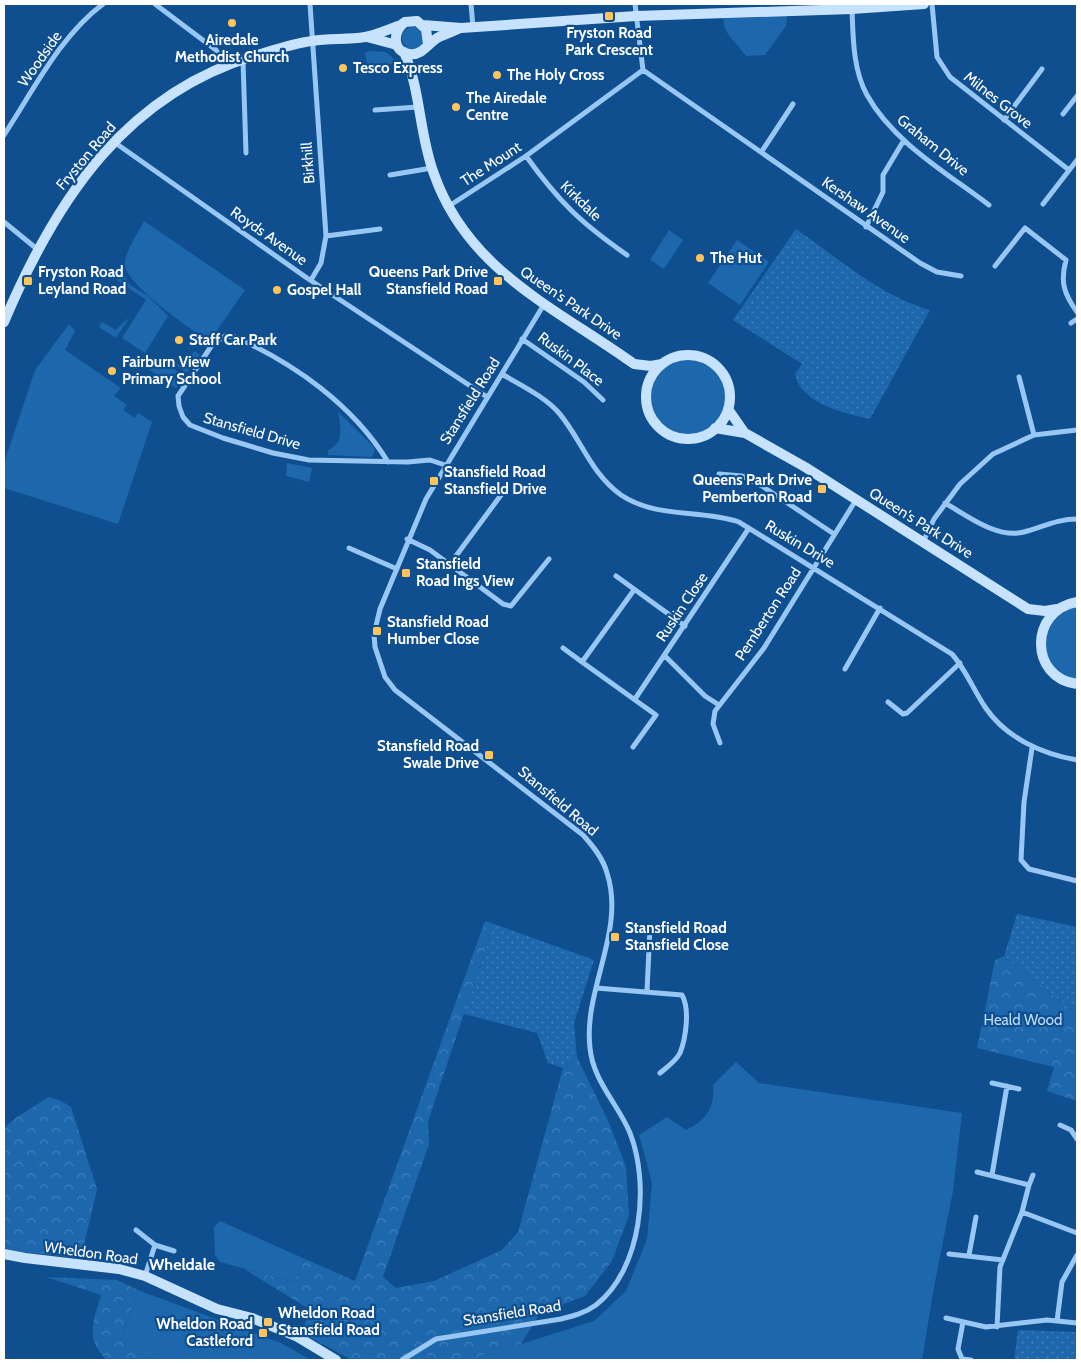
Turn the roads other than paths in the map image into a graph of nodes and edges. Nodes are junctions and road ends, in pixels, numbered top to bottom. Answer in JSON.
{"nodes":[{"id":1,"x":103,"y":4,"type":"edge"},
{"id":2,"x":156,"y":4,"type":"edge"},
{"id":3,"x":310,"y":4,"type":"edge"},
{"id":4,"x":472,"y":4,"type":"edge"},
{"id":5,"x":635,"y":4,"type":"edge"},
{"id":6,"x":924,"y":4,"type":"edge"},
{"id":7,"x":932,"y":4,"type":"edge"},
{"id":8,"x":852,"y":9,"type":"junction"},
{"id":9,"x":636,"y":16,"type":"junction"},
{"id":10,"x":401,"y":25,"type":"junction"},
{"id":11,"x":423,"y":25,"type":"junction"},
{"id":12,"x":473,"y":27,"type":"junction"},
{"id":13,"x":461,"y":28,"type":"junction"},
{"id":14,"x":366,"y":37,"type":"junction"},
{"id":15,"x":312,"y":41,"type":"junction"},
{"id":16,"x":428,"y":44,"type":"junction"},
{"id":17,"x":401,"y":49,"type":"junction"},
{"id":18,"x":420,"y":52,"type":"junction"},
{"id":19,"x":243,"y":59,"type":"junction"},
{"id":20,"x":224,"y":66,"type":"junction"},
{"id":21,"x":1042,"y":69,"type":"dead end"},
{"id":22,"x":642,"y":70,"type":"junction"},
{"id":23,"x":414,"y":75,"type":"junction"},
{"id":24,"x":1077,"y":96,"type":"edge"},
{"id":25,"x":793,"y":104,"type":"dead end"},
{"id":26,"x":418,"y":107,"type":"junction"},
{"id":27,"x":375,"y":110,"type":"dead end"},
{"id":28,"x":1063,"y":114,"type":"dead end"},
{"id":29,"x":1004,"y":120,"type":"junction"},
{"id":30,"x":4,"y":135,"type":"edge"},
{"id":31,"x":904,"y":140,"type":"junction"},
{"id":32,"x":113,"y":141,"type":"junction"},
{"id":33,"x":762,"y":151,"type":"junction"},
{"id":34,"x":246,"y":153,"type":"dead end"},
{"id":35,"x":526,"y":156,"type":"junction"},
{"id":36,"x":1077,"y":160,"type":"edge"},
{"id":37,"x":432,"y":168,"type":"junction"},
{"id":38,"x":1069,"y":170,"type":"junction"},
{"id":39,"x":390,"y":175,"type":"dead end"},
{"id":40,"x":1042,"y":204,"type":"dead end"},
{"id":41,"x":989,"y":205,"type":"dead end"},
{"id":42,"x":448,"y":206,"type":"junction"},
{"id":43,"x":4,"y":222,"type":"edge"},
{"id":44,"x":866,"y":227,"type":"junction"},
{"id":45,"x":380,"y":229,"type":"dead end"},
{"id":46,"x":326,"y":236,"type":"junction"},
{"id":47,"x":37,"y":249,"type":"junction"},
{"id":48,"x":627,"y":254,"type":"dead end"},
{"id":49,"x":995,"y":266,"type":"dead end"},
{"id":50,"x":960,"y":276,"type":"dead end"},
{"id":51,"x":310,"y":280,"type":"junction"},
{"id":52,"x":543,"y":306,"type":"junction"},
{"id":53,"x":1077,"y":312,"type":"edge"},
{"id":54,"x":1077,"y":319,"type":"edge"},
{"id":55,"x":4,"y":322,"type":"edge"},
{"id":56,"x":1071,"y":323,"type":"dead end"},
{"id":57,"x":522,"y":339,"type":"junction"},
{"id":58,"x":634,"y":364,"type":"junction"},
{"id":59,"x":662,"y":364,"type":"junction"},
{"id":60,"x":502,"y":374,"type":"junction"},
{"id":61,"x":1020,"y":378,"type":"dead end"},
{"id":62,"x":648,"y":385,"type":"junction"},
{"id":63,"x":487,"y":397,"type":"junction"},
{"id":64,"x":603,"y":400,"type":"dead end"},
{"id":65,"x":728,"y":409,"type":"junction"},
{"id":66,"x":715,"y":428,"type":"junction"},
{"id":67,"x":1077,"y":430,"type":"edge"},
{"id":68,"x":745,"y":433,"type":"junction"},
{"id":69,"x":1034,"y":435,"type":"junction"},
{"id":70,"x":388,"y":462,"type":"junction"},
{"id":71,"x":445,"y":465,"type":"junction"},
{"id":72,"x":719,"y":474,"type":"dead end"},
{"id":73,"x":504,"y":491,"type":"dead end"},
{"id":74,"x":856,"y":500,"type":"junction"},
{"id":75,"x":945,"y":503,"type":"junction"},
{"id":76,"x":1077,"y":519,"type":"edge"},
{"id":77,"x":749,"y":528,"type":"junction"},
{"id":78,"x":834,"y":534,"type":"junction"},
{"id":79,"x":408,"y":539,"type":"junction"},
{"id":80,"x":923,"y":542,"type":"junction"},
{"id":81,"x":349,"y":548,"type":"dead end"},
{"id":82,"x":549,"y":559,"type":"dead end"},
{"id":83,"x":450,"y":564,"type":"junction"},
{"id":84,"x":813,"y":567,"type":"junction"},
{"id":85,"x":397,"y":569,"type":"junction"},
{"id":86,"x":616,"y":576,"type":"dead end"},
{"id":87,"x":634,"y":590,"type":"junction"},
{"id":88,"x":1077,"y":602,"type":"edge"},
{"id":89,"x":880,"y":608,"type":"junction"},
{"id":90,"x":1028,"y":609,"type":"junction"},
{"id":91,"x":1057,"y":609,"type":"junction"},
{"id":92,"x":685,"y":626,"type":"junction"},
{"id":93,"x":1042,"y":631,"type":"junction"},
{"id":94,"x":563,"y":648,"type":"dead end"},
{"id":95,"x":665,"y":656,"type":"junction"},
{"id":96,"x":582,"y":662,"type":"junction"},
{"id":97,"x":960,"y":663,"type":"junction"},
{"id":98,"x":845,"y":669,"type":"dead end"},
{"id":99,"x":1077,"y":684,"type":"edge"},
{"id":100,"x":635,"y":699,"type":"junction"},
{"id":101,"x":888,"y":702,"type":"dead end"},
{"id":102,"x":719,"y":705,"type":"junction"},
{"id":103,"x":720,"y":743,"type":"dead end"},
{"id":104,"x":634,"y":747,"type":"dead end"},
{"id":105,"x":1032,"y":748,"type":"junction"},
{"id":106,"x":1077,"y":760,"type":"edge"},
{"id":107,"x":1077,"y":881,"type":"edge"},
{"id":108,"x":627,"y":928,"type":"dead end"},
{"id":109,"x":596,"y":988,"type":"junction"},
{"id":110,"x":647,"y":991,"type":"junction"},
{"id":111,"x":660,"y":1073,"type":"dead end"},
{"id":112,"x":992,"y":1084,"type":"dead end"},
{"id":113,"x":1007,"y":1086,"type":"junction"},
{"id":114,"x":1020,"y":1089,"type":"dead end"},
{"id":115,"x":1060,"y":1125,"type":"dead end"},
{"id":116,"x":1077,"y":1139,"type":"edge"},
{"id":117,"x":977,"y":1172,"type":"dead end"},
{"id":118,"x":992,"y":1175,"type":"junction"},
{"id":119,"x":1032,"y":1175,"type":"dead end"},
{"id":120,"x":1029,"y":1185,"type":"junction"},
{"id":121,"x":1022,"y":1212,"type":"junction"},
{"id":122,"x":976,"y":1217,"type":"dead end"},
{"id":123,"x":136,"y":1230,"type":"dead end"},
{"id":124,"x":1077,"y":1233,"type":"edge"},
{"id":125,"x":156,"y":1245,"type":"junction"},
{"id":126,"x":174,"y":1252,"type":"dead end"},
{"id":127,"x":4,"y":1254,"type":"edge"},
{"id":128,"x":949,"y":1254,"type":"dead end"},
{"id":129,"x":969,"y":1255,"type":"junction"},
{"id":130,"x":1077,"y":1255,"type":"edge"},
{"id":131,"x":1003,"y":1260,"type":"junction"},
{"id":132,"x":145,"y":1276,"type":"junction"},
{"id":133,"x":946,"y":1318,"type":"dead end"},
{"id":134,"x":1057,"y":1321,"type":"junction"},
{"id":135,"x":963,"y":1322,"type":"junction"},
{"id":136,"x":1077,"y":1323,"type":"edge"},
{"id":137,"x":997,"y":1327,"type":"junction"},
{"id":138,"x":962,"y":1359,"type":"edge"},
{"id":139,"x":336,"y":1360,"type":"edge"},
{"id":140,"x":402,"y":1360,"type":"edge"},
{"id":141,"x":971,"y":1360,"type":"edge"}],
"edges":[{"from":1,"to":30,"type":"street","name":"Woodside"},
{"from":2,"to":20,"type":"street"},
{"from":3,"to":15,"type":"street","name":"Birkhill"},
{"from":4,"to":12,"type":"street"},
{"from":5,"to":9,"type":"street"},
{"from":6,"to":8,"type":"street","name":"Fryston Road"},
{"from":7,"to":29,"type":"street","name":"Milnes Grove"},
{"from":8,"to":9,"type":"street","name":"Fryston Road"},
{"from":8,"to":31,"type":"street","name":"Graham Drive"},
{"from":9,"to":12,"type":"street","name":"Fryston Road"},
{"from":9,"to":22,"type":"street"},
{"from":10,"to":11,"type":"street","name":"Fryston Road"},
{"from":10,"to":14,"type":"street","name":"Fryston Road"},
{"from":10,"to":17,"type":"street"},
{"from":11,"to":13,"type":"street","name":"Fryston Road"},
{"from":11,"to":16,"type":"street"},
{"from":12,"to":13,"type":"street","name":"Fryston Road"},
{"from":13,"to":16,"type":"street","name":"Fryston Road"},
{"from":14,"to":15,"type":"street","name":"Fryston Road"},
{"from":14,"to":17,"type":"street","name":"Fryston Road"},
{"from":15,"to":19,"type":"street","name":"Fryston Road"},
{"from":15,"to":46,"type":"street","name":"Birkhill"},
{"from":16,"to":18,"type":"street","name":"Fryston Road"},
{"from":17,"to":18,"type":"street","name":"Fryston Road"},
{"from":17,"to":23,"type":"street","name":"Queen's Park Drive"},
{"from":18,"to":23,"type":"street","name":"Queen's Park Drive"},
{"from":19,"to":20,"type":"street","name":"Fryston Road"},
{"from":19,"to":34,"type":"street"},
{"from":20,"to":32,"type":"street","name":"Fryston Road"},
{"from":21,"to":29,"type":"street"},
{"from":22,"to":33,"type":"street","name":"Kershaw Avenue"},
{"from":22,"to":35,"type":"street","name":"The Mount"},
{"from":23,"to":26,"type":"street","name":"Queen's Park Drive"},
{"from":24,"to":28,"type":"street"},
{"from":25,"to":33,"type":"street"},
{"from":26,"to":27,"type":"street"},
{"from":26,"to":37,"type":"street","name":"Queen's Park Drive"},
{"from":29,"to":38,"type":"street","name":"Milnes Grove"},
{"from":31,"to":41,"type":"street","name":"Graham Drive"},
{"from":31,"to":44,"type":"street"},
{"from":32,"to":47,"type":"street","name":"Fryston Road"},
{"from":32,"to":51,"type":"street","name":"Royds Avenue"},
{"from":33,"to":44,"type":"street","name":"Kershaw Avenue"},
{"from":35,"to":42,"type":"street","name":"The Mount"},
{"from":35,"to":48,"type":"street","name":"Kirkdale"},
{"from":36,"to":38,"type":"street"},
{"from":37,"to":39,"type":"street"},
{"from":37,"to":42,"type":"street","name":"Queen's Park Drive"},
{"from":38,"to":40,"type":"street"},
{"from":42,"to":52,"type":"street","name":"Queen's Park Drive"},
{"from":43,"to":47,"type":"street"},
{"from":44,"to":50,"type":"street","name":"Kershaw Avenue"},
{"from":45,"to":46,"type":"street"},
{"from":46,"to":51,"type":"street","name":"Birkhill"},
{"from":47,"to":55,"type":"street","name":"Fryston Road"},
{"from":49,"to":53,"type":"street"},
{"from":51,"to":63,"type":"street","name":"Royds Avenue"},
{"from":52,"to":57,"type":"street","name":"Stansfield Road"},
{"from":52,"to":58,"type":"street","name":"Queen's Park Drive"},
{"from":54,"to":56,"type":"street"},
{"from":57,"to":60,"type":"street","name":"Stansfield Road"},
{"from":57,"to":64,"type":"street","name":"Ruskin Place"},
{"from":58,"to":59,"type":"street"},
{"from":58,"to":62,"type":"street","name":"Queen's Park Drive"},
{"from":59,"to":62,"type":"street"},
{"from":59,"to":65,"type":"street"},
{"from":60,"to":63,"type":"street","name":"Stansfield Road"},
{"from":60,"to":77,"type":"street","name":"Ruskin Drive"},
{"from":61,"to":69,"type":"street"},
{"from":62,"to":66,"type":"street"},
{"from":63,"to":71,"type":"street","name":"Stansfield Road"},
{"from":65,"to":66,"type":"street"},
{"from":65,"to":68,"type":"street","name":"Queen's Park Drive"},
{"from":66,"to":68,"type":"street","name":"Queen's Park Drive"},
{"from":67,"to":69,"type":"street"},
{"from":68,"to":74,"type":"street","name":"Queen's Park Drive"},
{"from":69,"to":75,"type":"street"},
{"from":70,"to":70,"type":"street","name":"Stansfield Drive"},
{"from":70,"to":71,"type":"street","name":"Stansfield Drive"},
{"from":71,"to":79,"type":"street","name":"Stansfield Road"},
{"from":72,"to":78,"type":"street"},
{"from":73,"to":83,"type":"street"},
{"from":74,"to":78,"type":"street","name":"Pemberton Road"},
{"from":74,"to":80,"type":"street","name":"Queen's Park Drive"},
{"from":75,"to":76,"type":"street"},
{"from":75,"to":80,"type":"street"},
{"from":77,"to":84,"type":"street","name":"Ruskin Drive"},
{"from":77,"to":92,"type":"street","name":"Ruskin Close"},
{"from":78,"to":84,"type":"street","name":"Pemberton Road"},
{"from":79,"to":83,"type":"street"},
{"from":79,"to":85,"type":"street","name":"Stansfield Road"},
{"from":80,"to":90,"type":"street","name":"Queen's Park Drive"},
{"from":81,"to":85,"type":"street"},
{"from":82,"to":83,"type":"street"},
{"from":84,"to":89,"type":"street","name":"Ruskin Drive"},
{"from":84,"to":102,"type":"street","name":"Pemberton Road"},
{"from":85,"to":109,"type":"street","name":"Stansfield Road"},
{"from":86,"to":87,"type":"street"},
{"from":87,"to":92,"type":"street"},
{"from":87,"to":96,"type":"street"},
{"from":88,"to":91,"type":"street"},
{"from":89,"to":97,"type":"street","name":"Ruskin Drive"},
{"from":89,"to":98,"type":"street"},
{"from":90,"to":91,"type":"street"},
{"from":90,"to":93,"type":"street","name":"Queen's Park Drive"},
{"from":91,"to":93,"type":"street"},
{"from":92,"to":95,"type":"street","name":"Ruskin Close"},
{"from":93,"to":99,"type":"street","name":"Queen's Park Drive"},
{"from":94,"to":96,"type":"street"},
{"from":95,"to":100,"type":"street","name":"Ruskin Close"},
{"from":95,"to":102,"type":"street"},
{"from":96,"to":100,"type":"street"},
{"from":97,"to":101,"type":"street"},
{"from":97,"to":105,"type":"street","name":"Ruskin Drive"},
{"from":100,"to":104,"type":"street"},
{"from":102,"to":103,"type":"street","name":"Pemberton Road"},
{"from":105,"to":106,"type":"street","name":"Ruskin Drive"},
{"from":105,"to":107,"type":"street"},
{"from":108,"to":110,"type":"street"},
{"from":109,"to":110,"type":"street"},
{"from":109,"to":140,"type":"street","name":"Stansfield Road"},
{"from":110,"to":111,"type":"street"},
{"from":112,"to":113,"type":"street"},
{"from":113,"to":114,"type":"street"},
{"from":113,"to":118,"type":"street"},
{"from":115,"to":116,"type":"street"},
{"from":117,"to":118,"type":"street"},
{"from":118,"to":120,"type":"street"},
{"from":119,"to":120,"type":"street"},
{"from":120,"to":121,"type":"street"},
{"from":121,"to":124,"type":"street"},
{"from":121,"to":131,"type":"street"},
{"from":122,"to":129,"type":"street"},
{"from":123,"to":125,"type":"street"},
{"from":125,"to":126,"type":"street"},
{"from":125,"to":132,"type":"street"},
{"from":127,"to":132,"type":"street","name":"Wheldon Road"},
{"from":128,"to":129,"type":"street"},
{"from":129,"to":131,"type":"street"},
{"from":130,"to":134,"type":"street"},
{"from":131,"to":137,"type":"street"},
{"from":132,"to":139,"type":"street","name":"Wheldon Road"},
{"from":133,"to":135,"type":"street"},
{"from":134,"to":136,"type":"street"},
{"from":134,"to":137,"type":"street"},
{"from":135,"to":137,"type":"street"},
{"from":135,"to":138,"type":"street"},
{"from":138,"to":141,"type":"street"}]}
